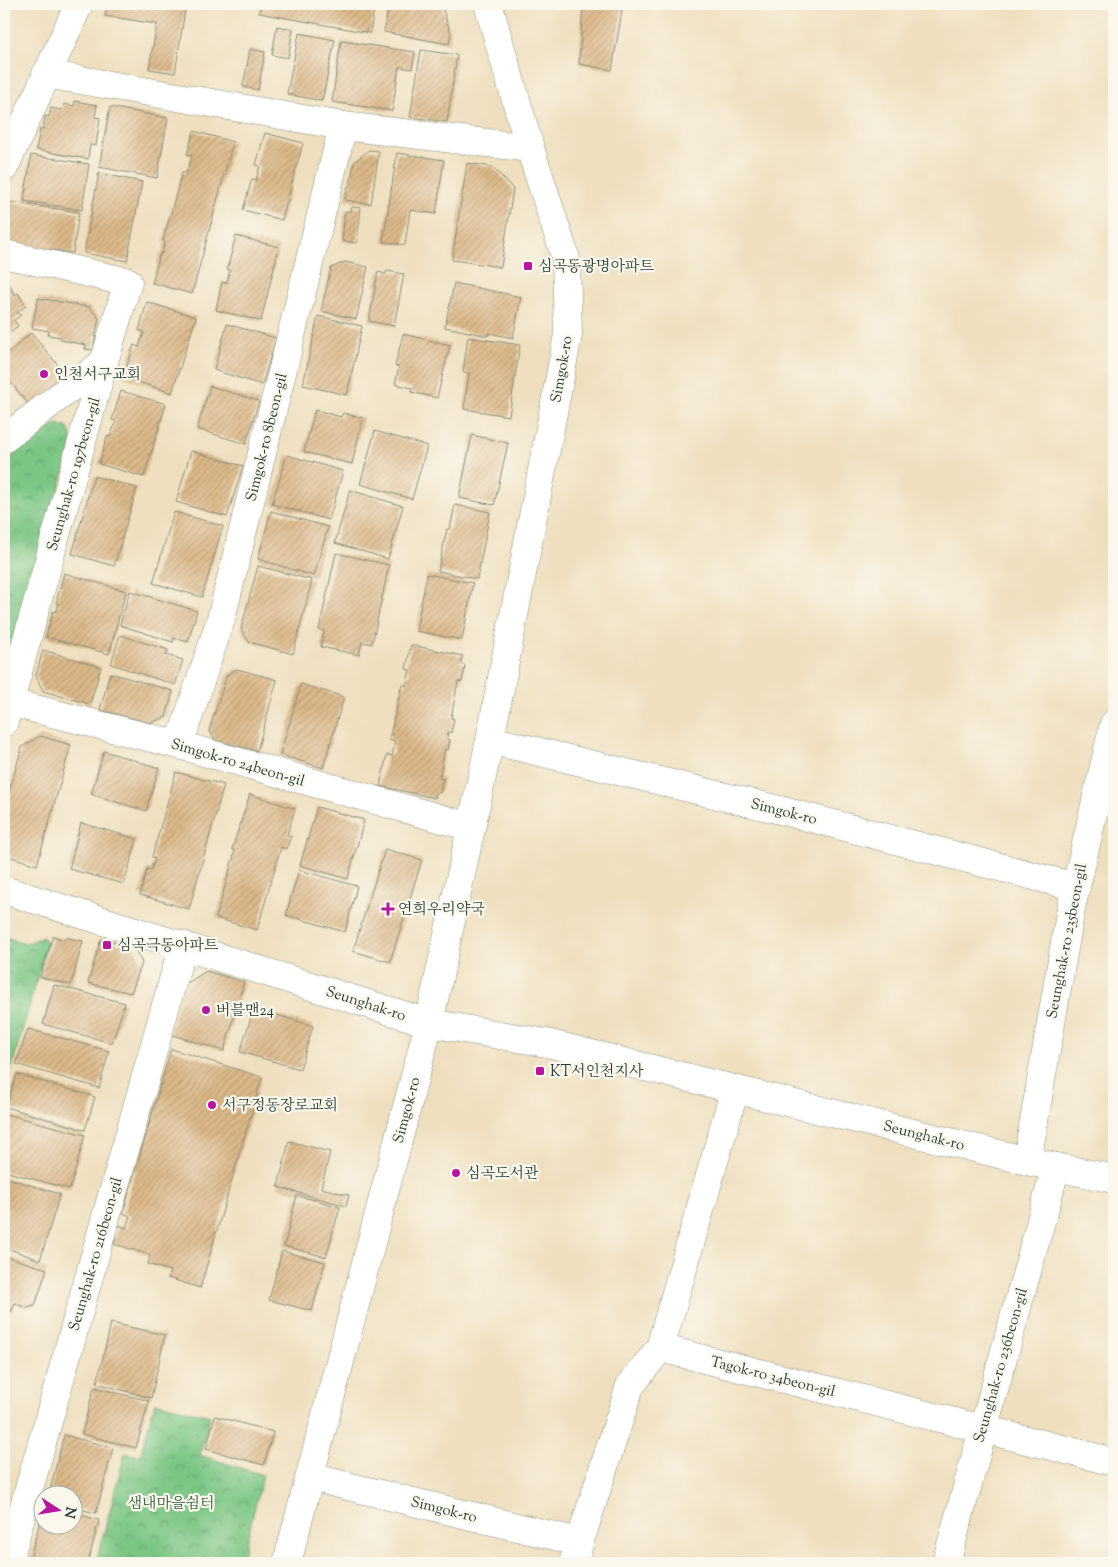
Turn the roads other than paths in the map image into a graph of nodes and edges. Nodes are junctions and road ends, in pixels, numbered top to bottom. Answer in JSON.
{"nodes":[{"id":1,"x":79,"y":4,"type":"edge"},
{"id":2,"x":488,"y":4,"type":"edge"},
{"id":3,"x":46,"y":74,"type":"junction"},
{"id":4,"x":343,"y":126,"type":"junction"},
{"id":5,"x":530,"y":148,"type":"junction"},
{"id":6,"x":4,"y":168,"type":"edge"},
{"id":7,"x":4,"y":254,"type":"edge"},
{"id":8,"x":104,"y":362,"type":"junction"},
{"id":9,"x":4,"y":439,"type":"edge"},
{"id":10,"x":6,"y":709,"type":"edge"},
{"id":11,"x":1114,"y":724,"type":"edge"},
{"id":12,"x":490,"y":740,"type":"junction"},
{"id":13,"x":179,"y":745,"type":"junction"},
{"id":14,"x":471,"y":828,"type":"junction"},
{"id":15,"x":1076,"y":887,"type":"junction"},
{"id":16,"x":4,"y":890,"type":"edge"},
{"id":17,"x":183,"y":945,"type":"junction"},
{"id":18,"x":428,"y":1023,"type":"junction"},
{"id":19,"x":735,"y":1089,"type":"junction"},
{"id":20,"x":1027,"y":1160,"type":"junction"},
{"id":21,"x":1056,"y":1167,"type":"junction"},
{"id":22,"x":1114,"y":1179,"type":"edge"},
{"id":23,"x":660,"y":1348,"type":"junction"},
{"id":24,"x":982,"y":1428,"type":"junction"},
{"id":25,"x":1114,"y":1462,"type":"edge"},
{"id":26,"x":310,"y":1477,"type":"junction"},
{"id":27,"x":576,"y":1553,"type":"edge"},
{"id":28,"x":8,"y":1563,"type":"edge"},
{"id":29,"x":287,"y":1563,"type":"edge"},
{"id":30,"x":946,"y":1563,"type":"edge"}],
"edges":[{"from":1,"to":3,"type":"street"},
{"from":2,"to":5,"type":"street","name":"Simgok-ro"},
{"from":3,"to":4,"type":"street"},
{"from":3,"to":6,"type":"street"},
{"from":4,"to":5,"type":"street"},
{"from":4,"to":13,"type":"street","name":"Simgok-ro 8beon-gil"},
{"from":5,"to":12,"type":"street","name":"Simgok-ro"},
{"from":7,"to":8,"type":"street","name":"Seunghak-ro 197beon-gil"},
{"from":8,"to":9,"type":"street"},
{"from":8,"to":10,"type":"street","name":"Seunghak-ro 197beon-gil"},
{"from":10,"to":13,"type":"street","name":"Simgok-ro 24beon-gil"},
{"from":11,"to":15,"type":"street","name":"Seunghak-ro 235beon-gil"},
{"from":12,"to":14,"type":"street","name":"Simgok-ro"},
{"from":12,"to":15,"type":"street","name":"Simgok-ro"},
{"from":13,"to":14,"type":"street","name":"Simgok-ro 24beon-gil"},
{"from":14,"to":18,"type":"street","name":"Simgok-ro"},
{"from":15,"to":20,"type":"street","name":"Seunghak-ro 235beon-gil"},
{"from":16,"to":17,"type":"street","name":"Seunghak-ro"},
{"from":17,"to":18,"type":"street","name":"Seunghak-ro"},
{"from":17,"to":28,"type":"street","name":"Seunghak-ro 216beon-gil"},
{"from":18,"to":19,"type":"street","name":"Seunghak-ro"},
{"from":18,"to":26,"type":"street","name":"Simgok-ro"},
{"from":19,"to":20,"type":"street","name":"Seunghak-ro"},
{"from":19,"to":23,"type":"street"},
{"from":20,"to":21,"type":"street","name":"Seunghak-ro"},
{"from":21,"to":22,"type":"street","name":"Seunghak-ro"},
{"from":21,"to":24,"type":"street","name":"Seunghak-ro 236beon-gil"},
{"from":23,"to":24,"type":"street","name":"Tagok-ro 34beon-gil"},
{"from":23,"to":27,"type":"street"},
{"from":24,"to":25,"type":"street","name":"Tagok-ro 34beon-gil"},
{"from":24,"to":30,"type":"street","name":"Seunghak-ro 236beon-gil"},
{"from":26,"to":27,"type":"street","name":"Simgok-ro"},
{"from":26,"to":29,"type":"street","name":"Simgok-ro"}]}
